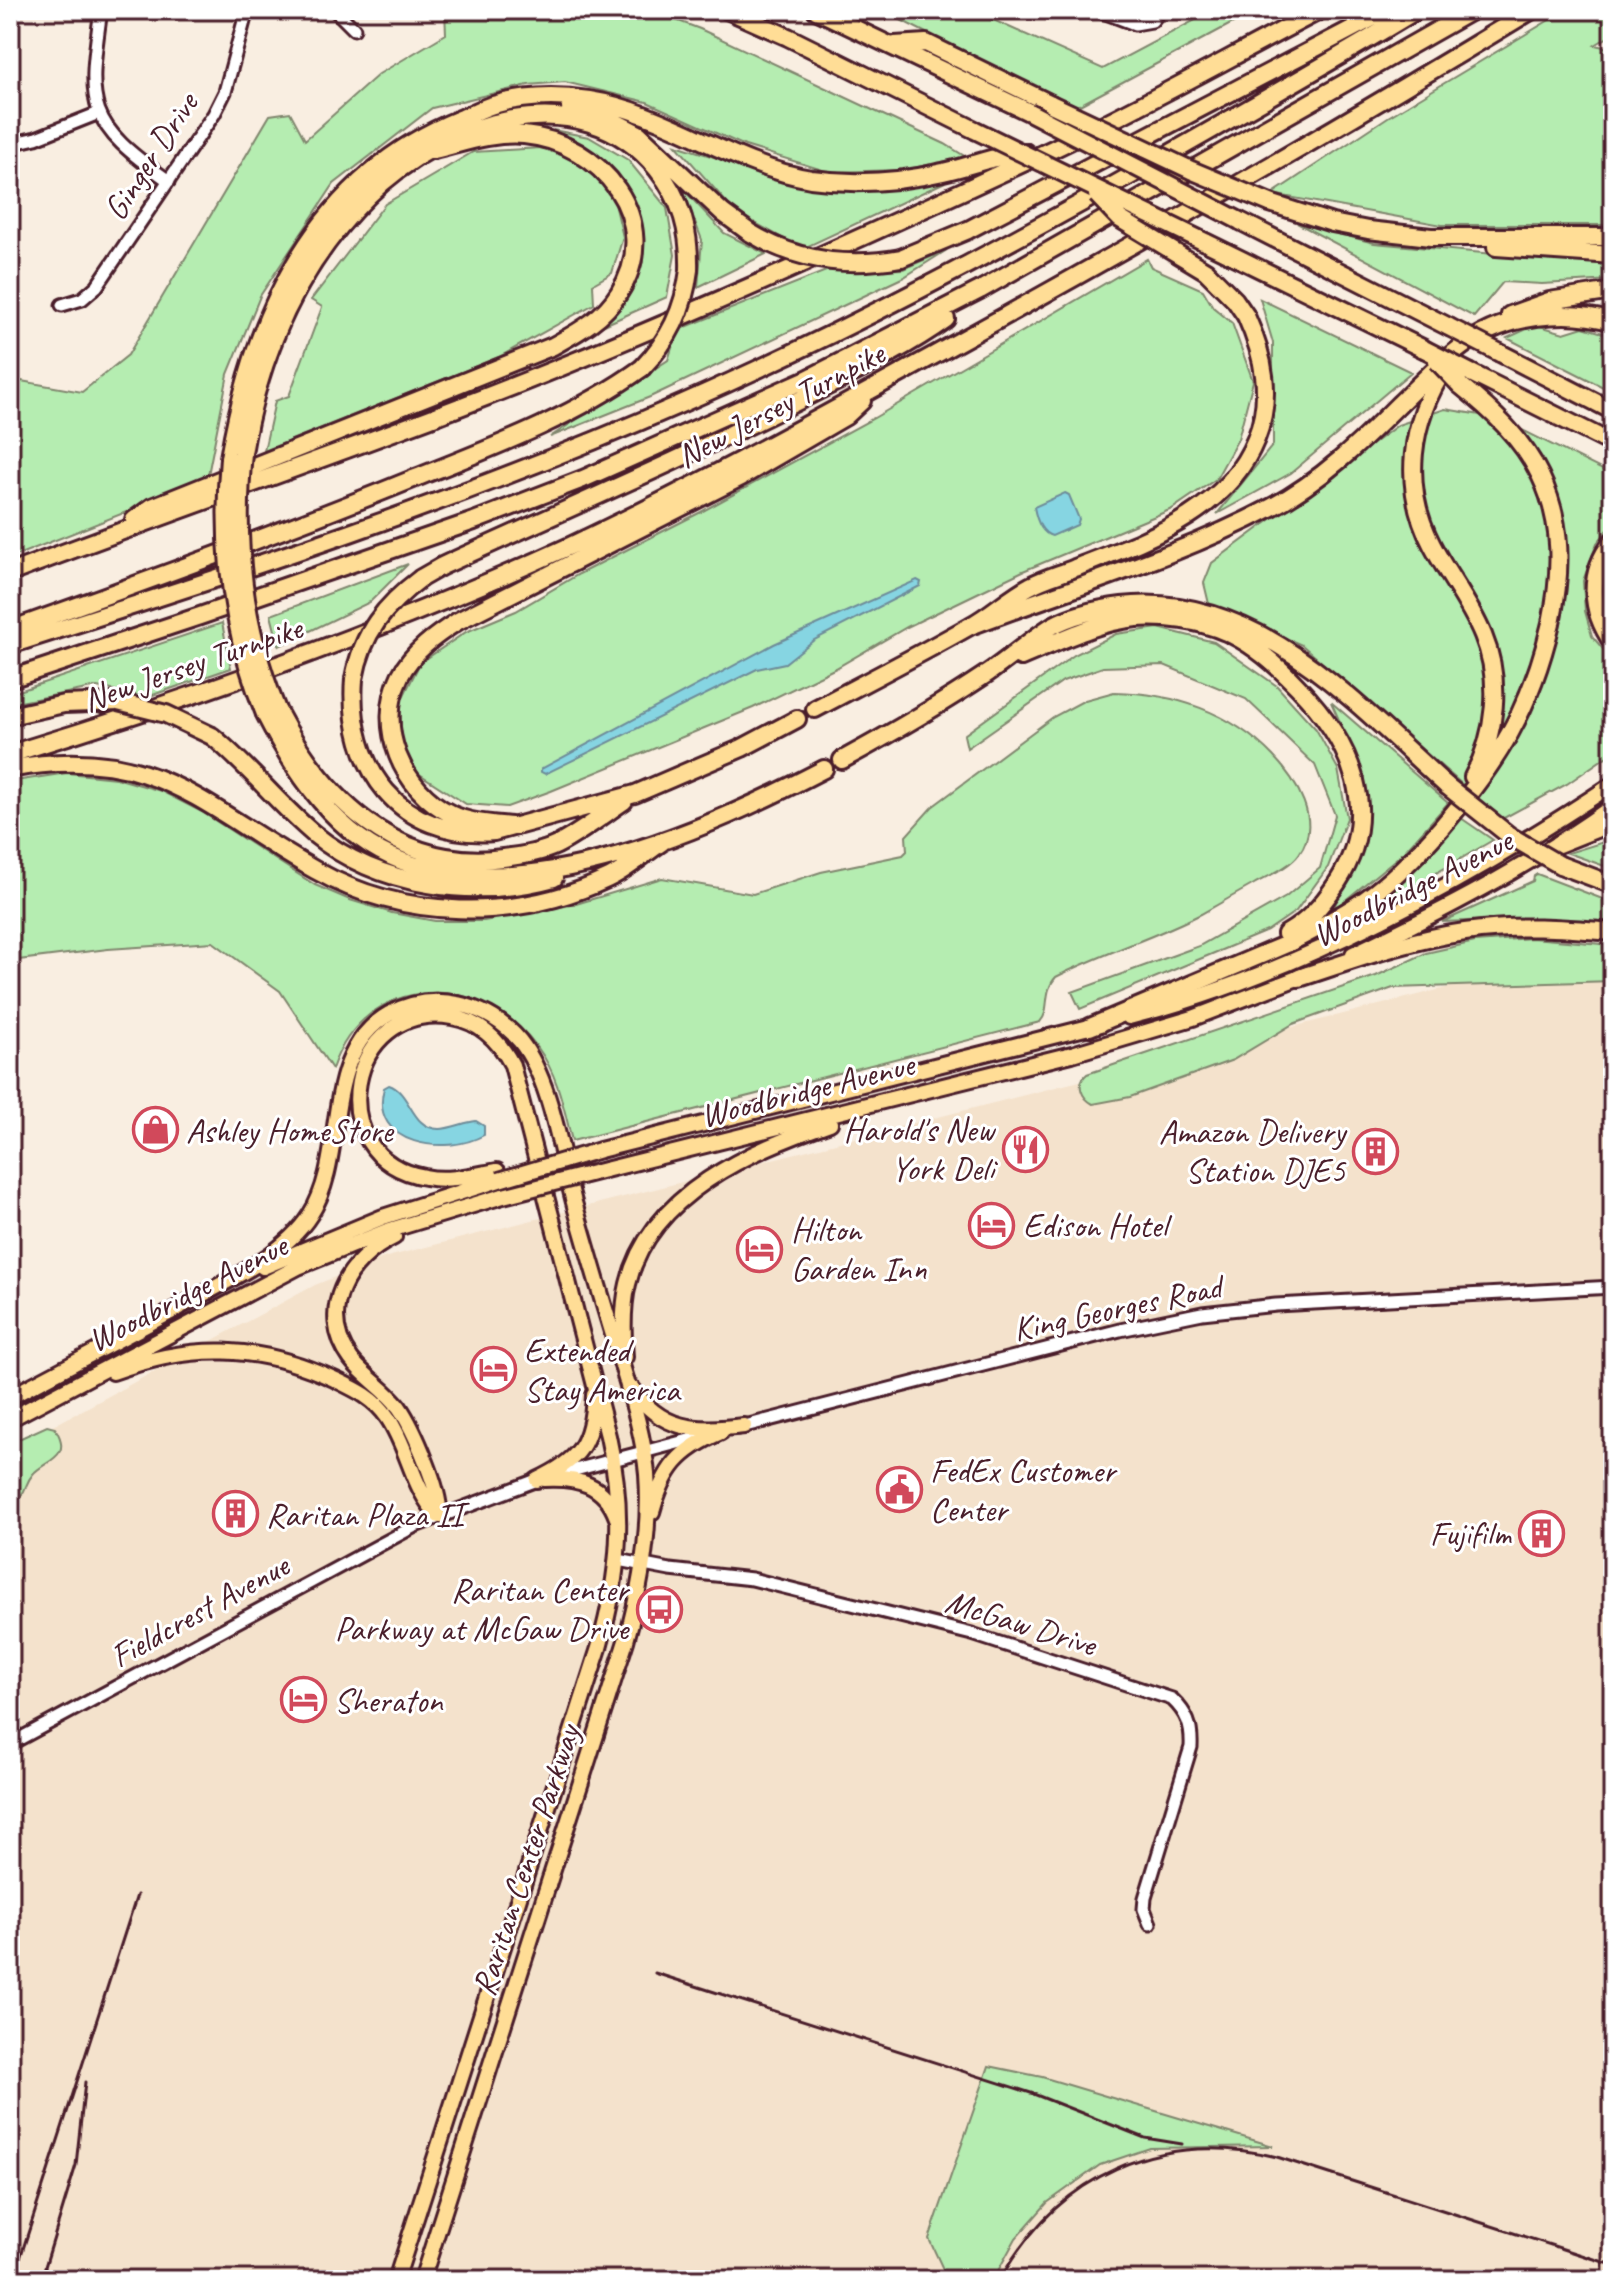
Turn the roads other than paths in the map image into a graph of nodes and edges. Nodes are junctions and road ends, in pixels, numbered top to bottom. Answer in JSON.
{"nodes":[{"id":1,"x":101,"y":10,"type":"edge"},
{"id":2,"x":247,"y":10,"type":"edge"},
{"id":3,"x":335,"y":10,"type":"edge"},
{"id":4,"x":727,"y":10,"type":"edge"},
{"id":5,"x":816,"y":10,"type":"edge"},
{"id":6,"x":1098,"y":10,"type":"edge"},
{"id":7,"x":1160,"y":10,"type":"edge"},
{"id":8,"x":1321,"y":10,"type":"edge"},
{"id":9,"x":1388,"y":10,"type":"edge"},
{"id":10,"x":1417,"y":10,"type":"edge"},
{"id":11,"x":1473,"y":10,"type":"edge"},
{"id":12,"x":1532,"y":10,"type":"edge"},
{"id":13,"x":354,"y":29,"type":"dead end"},
{"id":14,"x":893,"y":45,"type":"junction"},
{"id":15,"x":477,"y":112,"type":"junction"},
{"id":16,"x":99,"y":113,"type":"junction"},
{"id":17,"x":10,"y":144,"type":"edge"},
{"id":18,"x":1054,"y":148,"type":"junction"},
{"id":19,"x":434,"y":150,"type":"junction"},
{"id":20,"x":169,"y":181,"type":"junction"},
{"id":21,"x":1088,"y":186,"type":"junction"},
{"id":22,"x":1613,"y":237,"type":"edge"},
{"id":23,"x":1452,"y":239,"type":"junction"},
{"id":24,"x":1613,"y":255,"type":"edge"},
{"id":25,"x":980,"y":290,"type":"junction"},
{"id":26,"x":1613,"y":291,"type":"edge"},
{"id":27,"x":62,"y":305,"type":"dead end"},
{"id":28,"x":1613,"y":322,"type":"edge"},
{"id":29,"x":1483,"y":334,"type":"junction"},
{"id":30,"x":1456,"y":352,"type":"junction"},
{"id":31,"x":1466,"y":379,"type":"junction"},
{"id":32,"x":878,"y":386,"type":"junction"},
{"id":33,"x":1613,"y":411,"type":"edge"},
{"id":34,"x":1613,"y":444,"type":"edge"},
{"id":35,"x":236,"y":455,"type":"junction"},
{"id":36,"x":115,"y":533,"type":"junction"},
{"id":37,"x":1613,"y":541,"type":"edge"},
{"id":38,"x":10,"y":573,"type":"edge"},
{"id":39,"x":973,"y":625,"type":"junction"},
{"id":40,"x":10,"y":630,"type":"edge"},
{"id":41,"x":1613,"y":643,"type":"edge"},
{"id":42,"x":10,"y":645,"type":"edge"},
{"id":43,"x":994,"y":669,"type":"junction"},
{"id":44,"x":10,"y":679,"type":"edge"},
{"id":45,"x":815,"y":709,"type":"dead end"},
{"id":46,"x":271,"y":712,"type":"junction"},
{"id":47,"x":10,"y":716,"type":"edge"},
{"id":48,"x":797,"y":719,"type":"dead end"},
{"id":49,"x":10,"y":754,"type":"edge"},
{"id":50,"x":842,"y":760,"type":"dead end"},
{"id":51,"x":10,"y":769,"type":"edge"},
{"id":52,"x":824,"y":769,"type":"dead end"},
{"id":53,"x":1613,"y":784,"type":"edge"},
{"id":54,"x":635,"y":794,"type":"junction"},
{"id":55,"x":1613,"y":806,"type":"edge"},
{"id":56,"x":1448,"y":820,"type":"junction"},
{"id":57,"x":1613,"y":822,"type":"edge"},
{"id":58,"x":511,"y":826,"type":"junction"},
{"id":59,"x":662,"y":842,"type":"junction"},
{"id":60,"x":1558,"y":844,"type":"junction"},
{"id":61,"x":588,"y":862,"type":"junction"},
{"id":62,"x":1613,"y":885,"type":"edge"},
{"id":63,"x":1613,"y":932,"type":"edge"},
{"id":64,"x":1223,"y":972,"type":"junction"},
{"id":65,"x":1299,"y":978,"type":"junction"},
{"id":66,"x":1090,"y":1027,"type":"junction"},
{"id":67,"x":922,"y":1092,"type":"junction"},
{"id":68,"x":498,"y":1176,"type":"junction"},
{"id":69,"x":503,"y":1196,"type":"junction"},
{"id":70,"x":1613,"y":1287,"type":"edge"},
{"id":71,"x":172,"y":1311,"type":"junction"},
{"id":72,"x":593,"y":1375,"type":"junction"},
{"id":73,"x":627,"y":1381,"type":"junction"},
{"id":74,"x":10,"y":1397,"type":"edge"},
{"id":75,"x":49,"y":1398,"type":"junction"},
{"id":76,"x":10,"y":1419,"type":"edge"},
{"id":77,"x":744,"y":1426,"type":"junction"},
{"id":78,"x":721,"y":1432,"type":"junction"},
{"id":79,"x":644,"y":1451,"type":"junction"},
{"id":80,"x":613,"y":1459,"type":"junction"},
{"id":81,"x":537,"y":1480,"type":"junction"},
{"id":82,"x":439,"y":1516,"type":"junction"},
{"id":83,"x":620,"y":1526,"type":"junction"},
{"id":84,"x":645,"y":1540,"type":"junction"},
{"id":85,"x":618,"y":1560,"type":"junction"},
{"id":86,"x":643,"y":1565,"type":"junction"},
{"id":87,"x":10,"y":1744,"type":"edge"},
{"id":88,"x":1150,"y":1924,"type":"dead end"},
{"id":89,"x":396,"y":2280,"type":"edge"},
{"id":90,"x":422,"y":2280,"type":"edge"}],
"edges":[{"from":1,"to":16,"type":"street"},
{"from":2,"to":20,"type":"street","name":"Ginger Drive"},
{"from":3,"to":13,"type":"street"},
{"from":4,"to":21,"type":"highway","bridge":true},
{"from":5,"to":14,"type":"highway"},
{"from":6,"to":7,"type":"street"},
{"from":8,"to":18,"type":"highway"},
{"from":9,"to":15,"type":"highway","bridge":true},
{"from":10,"to":42,"type":"highway","name":"New Jersey Turnpike"},
{"from":11,"to":25,"type":"highway","name":"New Jersey Turnpike"},
{"from":12,"to":32,"type":"highway","name":"New Jersey Turnpike"},
{"from":14,"to":23,"type":"highway","bridge":true},
{"from":14,"to":33,"type":"highway","bridge":true},
{"from":15,"to":18,"type":"highway"},
{"from":15,"to":35,"type":"highway"},
{"from":16,"to":17,"type":"street"},
{"from":16,"to":20,"type":"street"},
{"from":18,"to":36,"type":"highway"},
{"from":19,"to":35,"type":"highway"},
{"from":19,"to":36,"type":"highway"},
{"from":19,"to":40,"type":"highway","bridge":true},
{"from":20,"to":27,"type":"street","name":"Ginger Drive"},
{"from":21,"to":31,"type":"highway","bridge":true},
{"from":21,"to":39,"type":"highway","bridge":true},
{"from":22,"to":23,"type":"highway"},
{"from":23,"to":24,"type":"highway"},
{"from":25,"to":44,"type":"highway","name":"New Jersey Turnpike"},
{"from":25,"to":58,"type":"highway","bridge":true},
{"from":26,"to":29,"type":"highway"},
{"from":28,"to":29,"type":"highway"},
{"from":29,"to":30,"type":"highway"},
{"from":30,"to":39,"type":"highway"},
{"from":30,"to":56,"type":"highway"},
{"from":31,"to":34,"type":"highway"},
{"from":31,"to":56,"type":"highway"},
{"from":32,"to":49,"type":"highway","name":"New Jersey Turnpike"},
{"from":32,"to":58,"type":"highway"},
{"from":35,"to":46,"type":"highway","bridge":true},
{"from":36,"to":38,"type":"highway"},
{"from":37,"to":41,"type":"highway"},
{"from":39,"to":45,"type":"highway"},
{"from":43,"to":50,"type":"highway"},
{"from":43,"to":62,"type":"highway","bridge":true},
{"from":43,"to":64,"type":"highway"},
{"from":46,"to":54,"type":"highway"},
{"from":46,"to":61,"type":"highway"},
{"from":47,"to":61,"type":"highway","bridge":true},
{"from":48,"to":54,"type":"highway"},
{"from":51,"to":59,"type":"highway"},
{"from":52,"to":59,"type":"highway"},
{"from":53,"to":66,"type":"main road","name":"Woodbridge Avenue"},
{"from":54,"to":58,"type":"highway"},
{"from":55,"to":60,"type":"main road","name":"Woodbridge Avenue"},
{"from":56,"to":64,"type":"highway"},
{"from":57,"to":60,"type":"highway"},
{"from":59,"to":61,"type":"highway"},
{"from":60,"to":65,"type":"main road","name":"Woodbridge Avenue"},
{"from":63,"to":65,"type":"highway"},
{"from":64,"to":66,"type":"highway"},
{"from":65,"to":67,"type":"main road","name":"Woodbridge Avenue"},
{"from":66,"to":68,"type":"main road","name":"Woodbridge Avenue","bridge":true},
{"from":67,"to":69,"type":"main road","name":"Woodbridge Avenue","bridge":true},
{"from":67,"to":73,"type":"main road"},
{"from":68,"to":71,"type":"main road","name":"Woodbridge Avenue"},
{"from":68,"to":72,"type":"main road"},
{"from":69,"to":75,"type":"main road","name":"Woodbridge Avenue"},
{"from":69,"to":82,"type":"main road"},
{"from":70,"to":77,"type":"street","name":"King Georges Road"},
{"from":71,"to":73,"type":"main road"},
{"from":71,"to":74,"type":"main road","name":"Woodbridge Avenue"},
{"from":72,"to":80,"type":"main road","name":"Raritan Center Parkway"},
{"from":72,"to":81,"type":"main road"},
{"from":73,"to":77,"type":"main road"},
{"from":73,"to":79,"type":"main road","name":"Raritan Center Parkway"},
{"from":75,"to":76,"type":"main road","name":"Woodbridge Avenue"},
{"from":75,"to":82,"type":"main road"},
{"from":77,"to":78,"type":"street","name":"King Georges Road"},
{"from":78,"to":79,"type":"street","name":"King Georges Road"},
{"from":78,"to":84,"type":"main road"},
{"from":79,"to":80,"type":"street","name":"Fieldcrest Avenue"},
{"from":79,"to":84,"type":"main road","name":"Raritan Center Parkway"},
{"from":80,"to":81,"type":"street","name":"Fieldcrest Avenue"},
{"from":80,"to":83,"type":"main road","name":"Raritan Center Parkway"},
{"from":81,"to":82,"type":"street","name":"Fieldcrest Avenue"},
{"from":81,"to":83,"type":"main road"},
{"from":82,"to":87,"type":"street","name":"Fieldcrest Avenue"},
{"from":83,"to":85,"type":"main road","name":"Raritan Center Parkway"},
{"from":84,"to":86,"type":"main road","name":"Raritan Center Parkway"},
{"from":85,"to":86,"type":"street","name":"McGaw Drive"},
{"from":85,"to":89,"type":"main road","name":"Raritan Center Parkway"},
{"from":86,"to":88,"type":"street","name":"McGaw Drive"},
{"from":86,"to":90,"type":"main road","name":"Raritan Center Parkway"}]}
